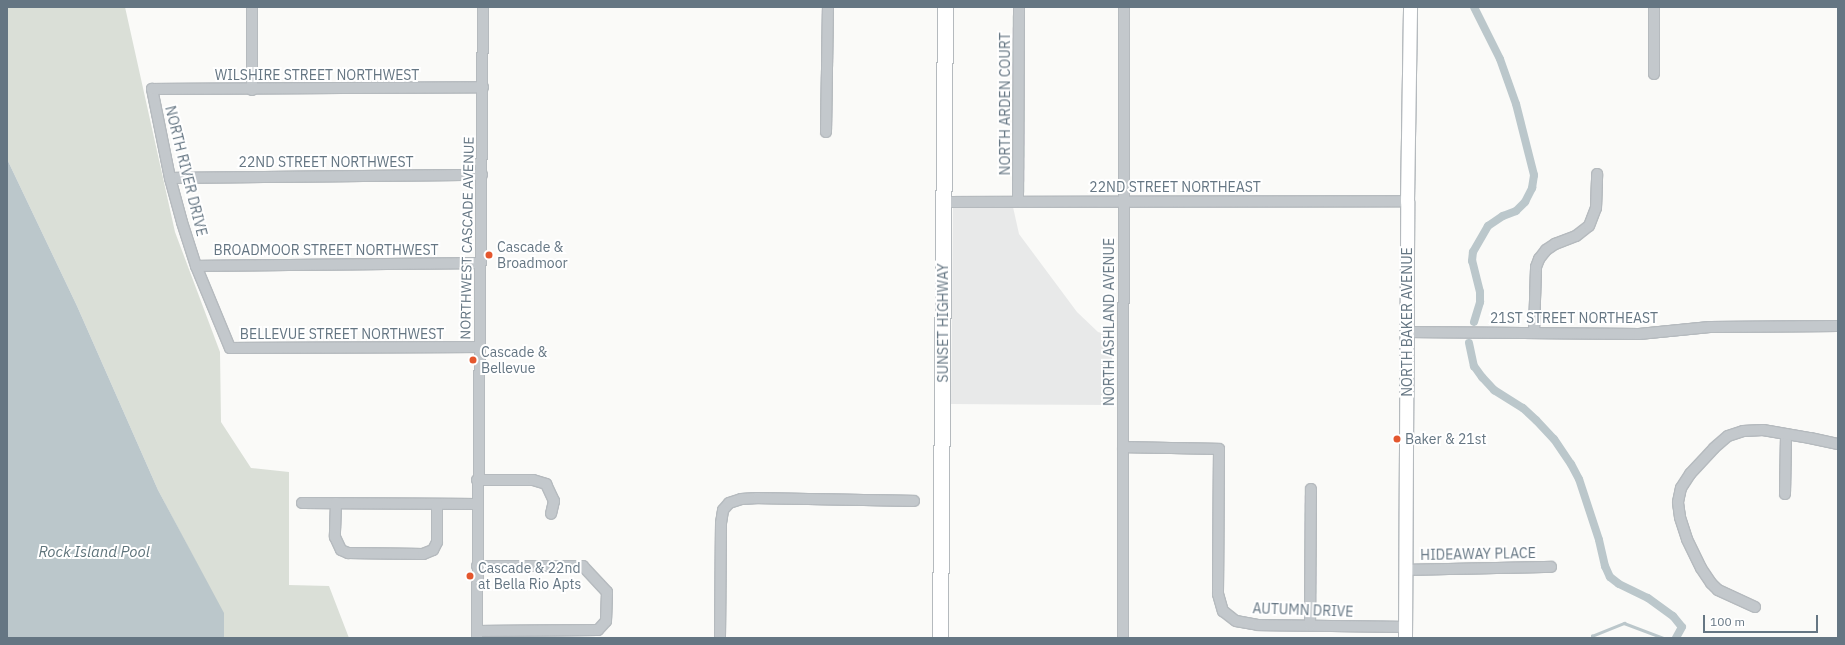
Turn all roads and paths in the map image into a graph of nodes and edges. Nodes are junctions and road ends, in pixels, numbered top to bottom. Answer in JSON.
{"nodes":[{"id":1,"x":252,"y":7,"type":"edge"},
{"id":2,"x":483,"y":7,"type":"edge"},
{"id":3,"x":828,"y":7,"type":"edge"},
{"id":4,"x":945,"y":7,"type":"edge"},
{"id":5,"x":1019,"y":7,"type":"edge"},
{"id":6,"x":1124,"y":7,"type":"edge"},
{"id":7,"x":1410,"y":7,"type":"edge"},
{"id":8,"x":1654,"y":7,"type":"edge"},
{"id":9,"x":1654,"y":74,"type":"dead end"},
{"id":10,"x":483,"y":87,"type":"junction"},
{"id":11,"x":152,"y":89,"type":"joint"},
{"id":12,"x":252,"y":90,"type":"junction"},
{"id":13,"x":826,"y":132,"type":"dead end"},
{"id":14,"x":1597,"y":174,"type":"dead end"},
{"id":15,"x":482,"y":175,"type":"junction"},
{"id":16,"x":170,"y":178,"type":"junction"},
{"id":17,"x":1018,"y":201,"type":"junction"},
{"id":18,"x":1123,"y":201,"type":"junction"},
{"id":19,"x":1407,"y":201,"type":"junction"},
{"id":20,"x":944,"y":202,"type":"junction"},
{"id":21,"x":480,"y":263,"type":"junction"},
{"id":22,"x":196,"y":266,"type":"junction"},
{"id":23,"x":1838,"y":326,"type":"edge"},
{"id":24,"x":1407,"y":332,"type":"junction"},
{"id":25,"x":1534,"y":332,"type":"junction"},
{"id":26,"x":479,"y":347,"type":"junction"},
{"id":27,"x":230,"y":348,"type":"joint"},
{"id":28,"x":1786,"y":434,"type":"junction"},
{"id":29,"x":1838,"y":444,"type":"edge"},
{"id":30,"x":1123,"y":447,"type":"junction"},
{"id":31,"x":477,"y":480,"type":"junction"},
{"id":32,"x":1311,"y":489,"type":"dead end"},
{"id":33,"x":1785,"y":494,"type":"dead end"},
{"id":34,"x":914,"y":501,"type":"dead end"},
{"id":35,"x":302,"y":503,"type":"dead end"},
{"id":36,"x":336,"y":503,"type":"junction"},
{"id":37,"x":437,"y":504,"type":"junction"},
{"id":38,"x":477,"y":504,"type":"junction"},
{"id":39,"x":551,"y":514,"type":"dead end"},
{"id":40,"x":477,"y":566,"type":"junction"},
{"id":41,"x":1551,"y":567,"type":"dead end"},
{"id":42,"x":1406,"y":570,"type":"junction"},
{"id":43,"x":1756,"y":607,"type":"dead end"},
{"id":44,"x":1310,"y":625,"type":"junction"},
{"id":45,"x":1405,"y":632,"type":"edge"},
{"id":46,"x":593,"y":634,"type":"edge"},
{"id":47,"x":477,"y":635,"type":"edge"},
{"id":48,"x":720,"y":638,"type":"edge"},
{"id":49,"x":940,"y":638,"type":"edge"},
{"id":50,"x":1123,"y":638,"type":"edge"}],
"edges":[{"from":1,"to":12,"type":"street"},
{"from":2,"to":10,"type":"street","name":"NORTHWEST CASCADE AVENUE"},
{"from":3,"to":13,"type":"street"},
{"from":4,"to":20,"type":"highway","name":"SUNSET HIGHWAY"},
{"from":5,"to":17,"type":"street","name":"NORTH ARDEN COURT"},
{"from":6,"to":18,"type":"street","name":"NORTH ASHLAND AVENUE"},
{"from":7,"to":19,"type":"main road","name":"NORTH BAKER AVENUE"},
{"from":8,"to":9,"type":"street"},
{"from":10,"to":12,"type":"street","name":"WILSHIRE STREET NORTHWEST"},
{"from":10,"to":15,"type":"street","name":"NORTHWEST CASCADE AVENUE"},
{"from":11,"to":12,"type":"street","name":"WILSHIRE STREET NORTHWEST"},
{"from":11,"to":16,"type":"street","name":"NORTH RIVER DRIVE"},
{"from":14,"to":25,"type":"street"},
{"from":15,"to":16,"type":"street","name":"22ND STREET NORTHWEST"},
{"from":15,"to":21,"type":"street","name":"NORTHWEST CASCADE AVENUE"},
{"from":16,"to":22,"type":"street","name":"NORTH RIVER DRIVE"},
{"from":17,"to":18,"type":"street","name":"22ND STREET NORTHEAST"},
{"from":17,"to":20,"type":"street","name":"22ND STREET NORTHEAST"},
{"from":18,"to":19,"type":"street","name":"22ND STREET NORTHEAST"},
{"from":18,"to":30,"type":"street","name":"NORTH ASHLAND AVENUE"},
{"from":19,"to":24,"type":"main road","name":"NORTH BAKER AVENUE"},
{"from":20,"to":49,"type":"highway","name":"SUNSET HIGHWAY"},
{"from":21,"to":22,"type":"street","name":"BROADMOOR STREET NORTHWEST"},
{"from":21,"to":26,"type":"street","name":"NORTHWEST CASCADE AVENUE"},
{"from":22,"to":27,"type":"street","name":"NORTH RIVER DRIVE"},
{"from":23,"to":25,"type":"street","name":"21ST STREET NORTHEAST"},
{"from":24,"to":25,"type":"street","name":"21ST STREET NORTHEAST"},
{"from":24,"to":42,"type":"main road","name":"NORTH BAKER AVENUE"},
{"from":26,"to":27,"type":"street","name":"BELLEVUE STREET NORTHWEST"},
{"from":26,"to":31,"type":"street","name":"NORTHWEST CASCADE AVENUE"},
{"from":28,"to":29,"type":"street"},
{"from":28,"to":33,"type":"street"},
{"from":28,"to":43,"type":"street"},
{"from":30,"to":44,"type":"street","name":"AUTUMN DRIVE"},
{"from":30,"to":50,"type":"street","name":"NORTH ASHLAND AVENUE"},
{"from":31,"to":38,"type":"street","name":"NORTHWEST CASCADE AVENUE"},
{"from":31,"to":39,"type":"street"},
{"from":32,"to":44,"type":"street"},
{"from":34,"to":48,"type":"street"},
{"from":35,"to":36,"type":"street"},
{"from":36,"to":37,"type":"street"},
{"from":36,"to":37,"type":"street"},
{"from":37,"to":38,"type":"street"},
{"from":38,"to":40,"type":"street","name":"NORTHWEST CASCADE AVENUE"},
{"from":40,"to":46,"type":"street"},
{"from":40,"to":47,"type":"street","name":"NORTHWEST CASCADE AVENUE"},
{"from":41,"to":42,"type":"street","name":"HIDEAWAY PLACE"},
{"from":42,"to":45,"type":"main road","name":"NORTH BAKER AVENUE"},
{"from":44,"to":45,"type":"street","name":"AUTUMN DRIVE"},
{"from":46,"to":47,"type":"street"}]}
